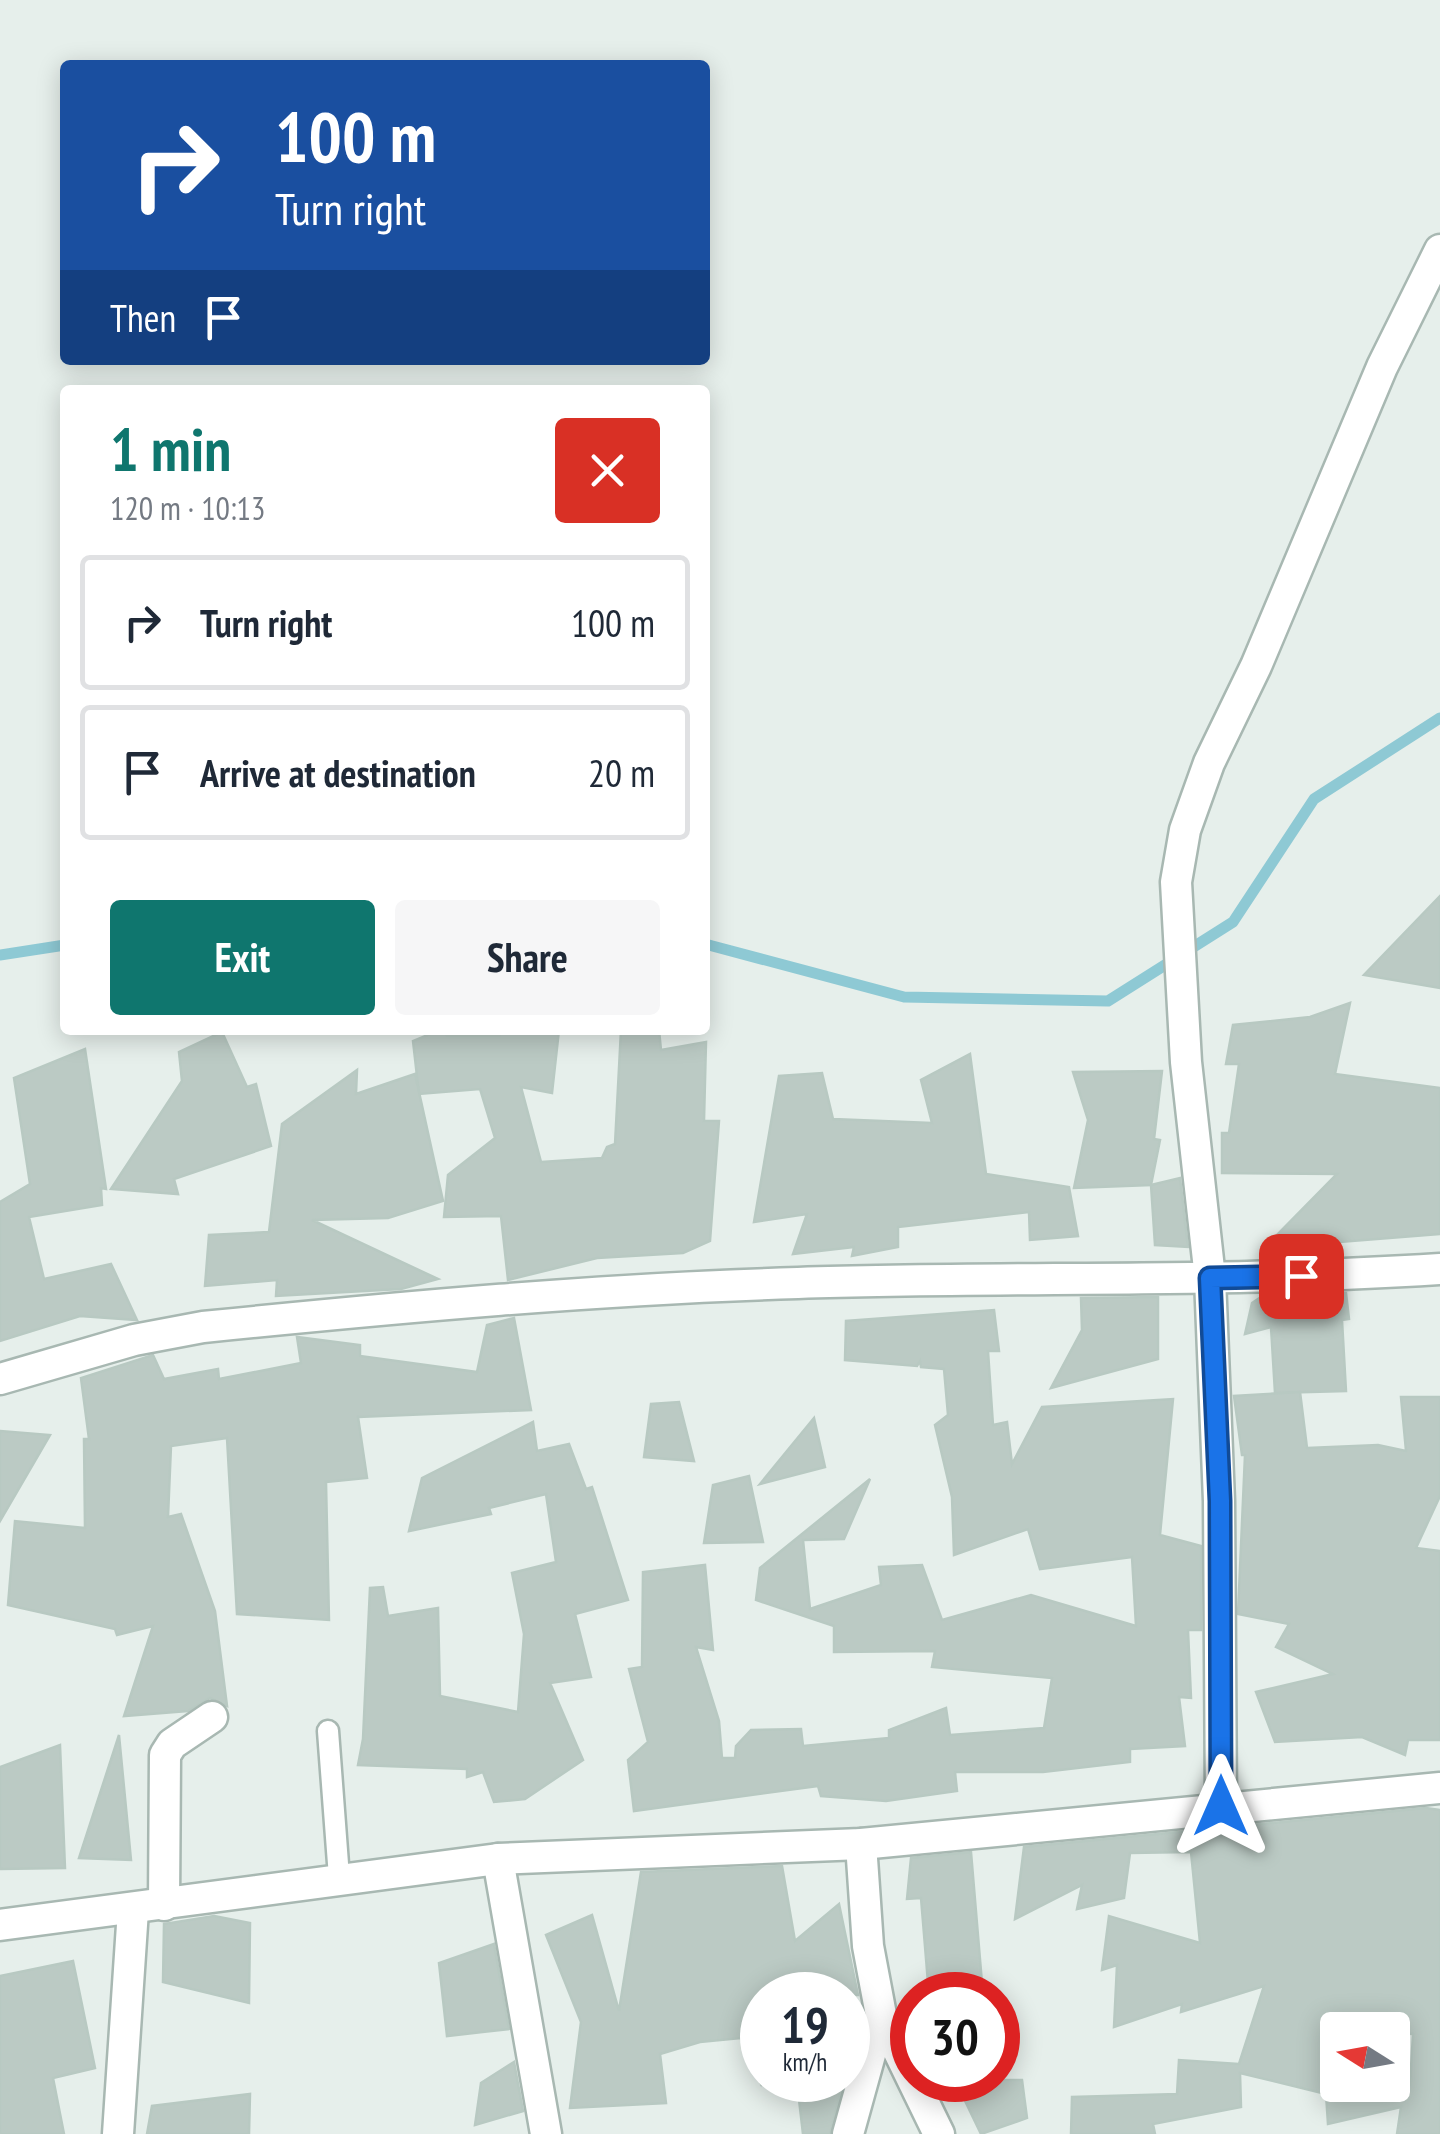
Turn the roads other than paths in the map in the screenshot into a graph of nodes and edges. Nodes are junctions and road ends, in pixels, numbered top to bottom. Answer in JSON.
{"nodes":[{"id":1,"x":1440,"y":250,"type":"edge"},
{"id":2,"x":1440,"y":1269,"type":"edge"},
{"id":3,"x":1210,"y":1278,"type":"junction"},
{"id":4,"x":0,"y":1379,"type":"edge"},
{"id":5,"x":212,"y":1716,"type":"dead end"},
{"id":6,"x":328,"y":1731,"type":"dead end"},
{"id":7,"x":1440,"y":1788,"type":"edge"},
{"id":8,"x":1221,"y":1806,"type":"junction"},
{"id":9,"x":861,"y":1844,"type":"junction"},
{"id":10,"x":498,"y":1859,"type":"junction"},
{"id":11,"x":339,"y":1878,"type":"junction"},
{"id":12,"x":164,"y":1906,"type":"junction"},
{"id":13,"x":132,"y":1910,"type":"junction"},
{"id":14,"x":0,"y":1925,"type":"edge"},
{"id":15,"x":881,"y":2015,"type":"junction"},
{"id":16,"x":118,"y":2134,"type":"edge"},
{"id":17,"x":546,"y":2134,"type":"edge"},
{"id":18,"x":848,"y":2134,"type":"edge"},
{"id":19,"x":939,"y":2134,"type":"edge"}],
"edges":[{"from":1,"to":3,"type":"street"},
{"from":2,"to":3,"type":"street"},
{"from":3,"to":4,"type":"street"},
{"from":3,"to":8,"type":"street"},
{"from":5,"to":12,"type":"street"},
{"from":6,"to":11,"type":"lane"},
{"from":7,"to":8,"type":"street"},
{"from":8,"to":9,"type":"street"},
{"from":9,"to":10,"type":"street"},
{"from":9,"to":15,"type":"street"},
{"from":10,"to":11,"type":"street"},
{"from":10,"to":17,"type":"street"},
{"from":11,"to":12,"type":"street"},
{"from":12,"to":13,"type":"street"},
{"from":13,"to":14,"type":"street"},
{"from":13,"to":16,"type":"street"},
{"from":15,"to":18,"type":"street"},
{"from":15,"to":19,"type":"street"}]}
